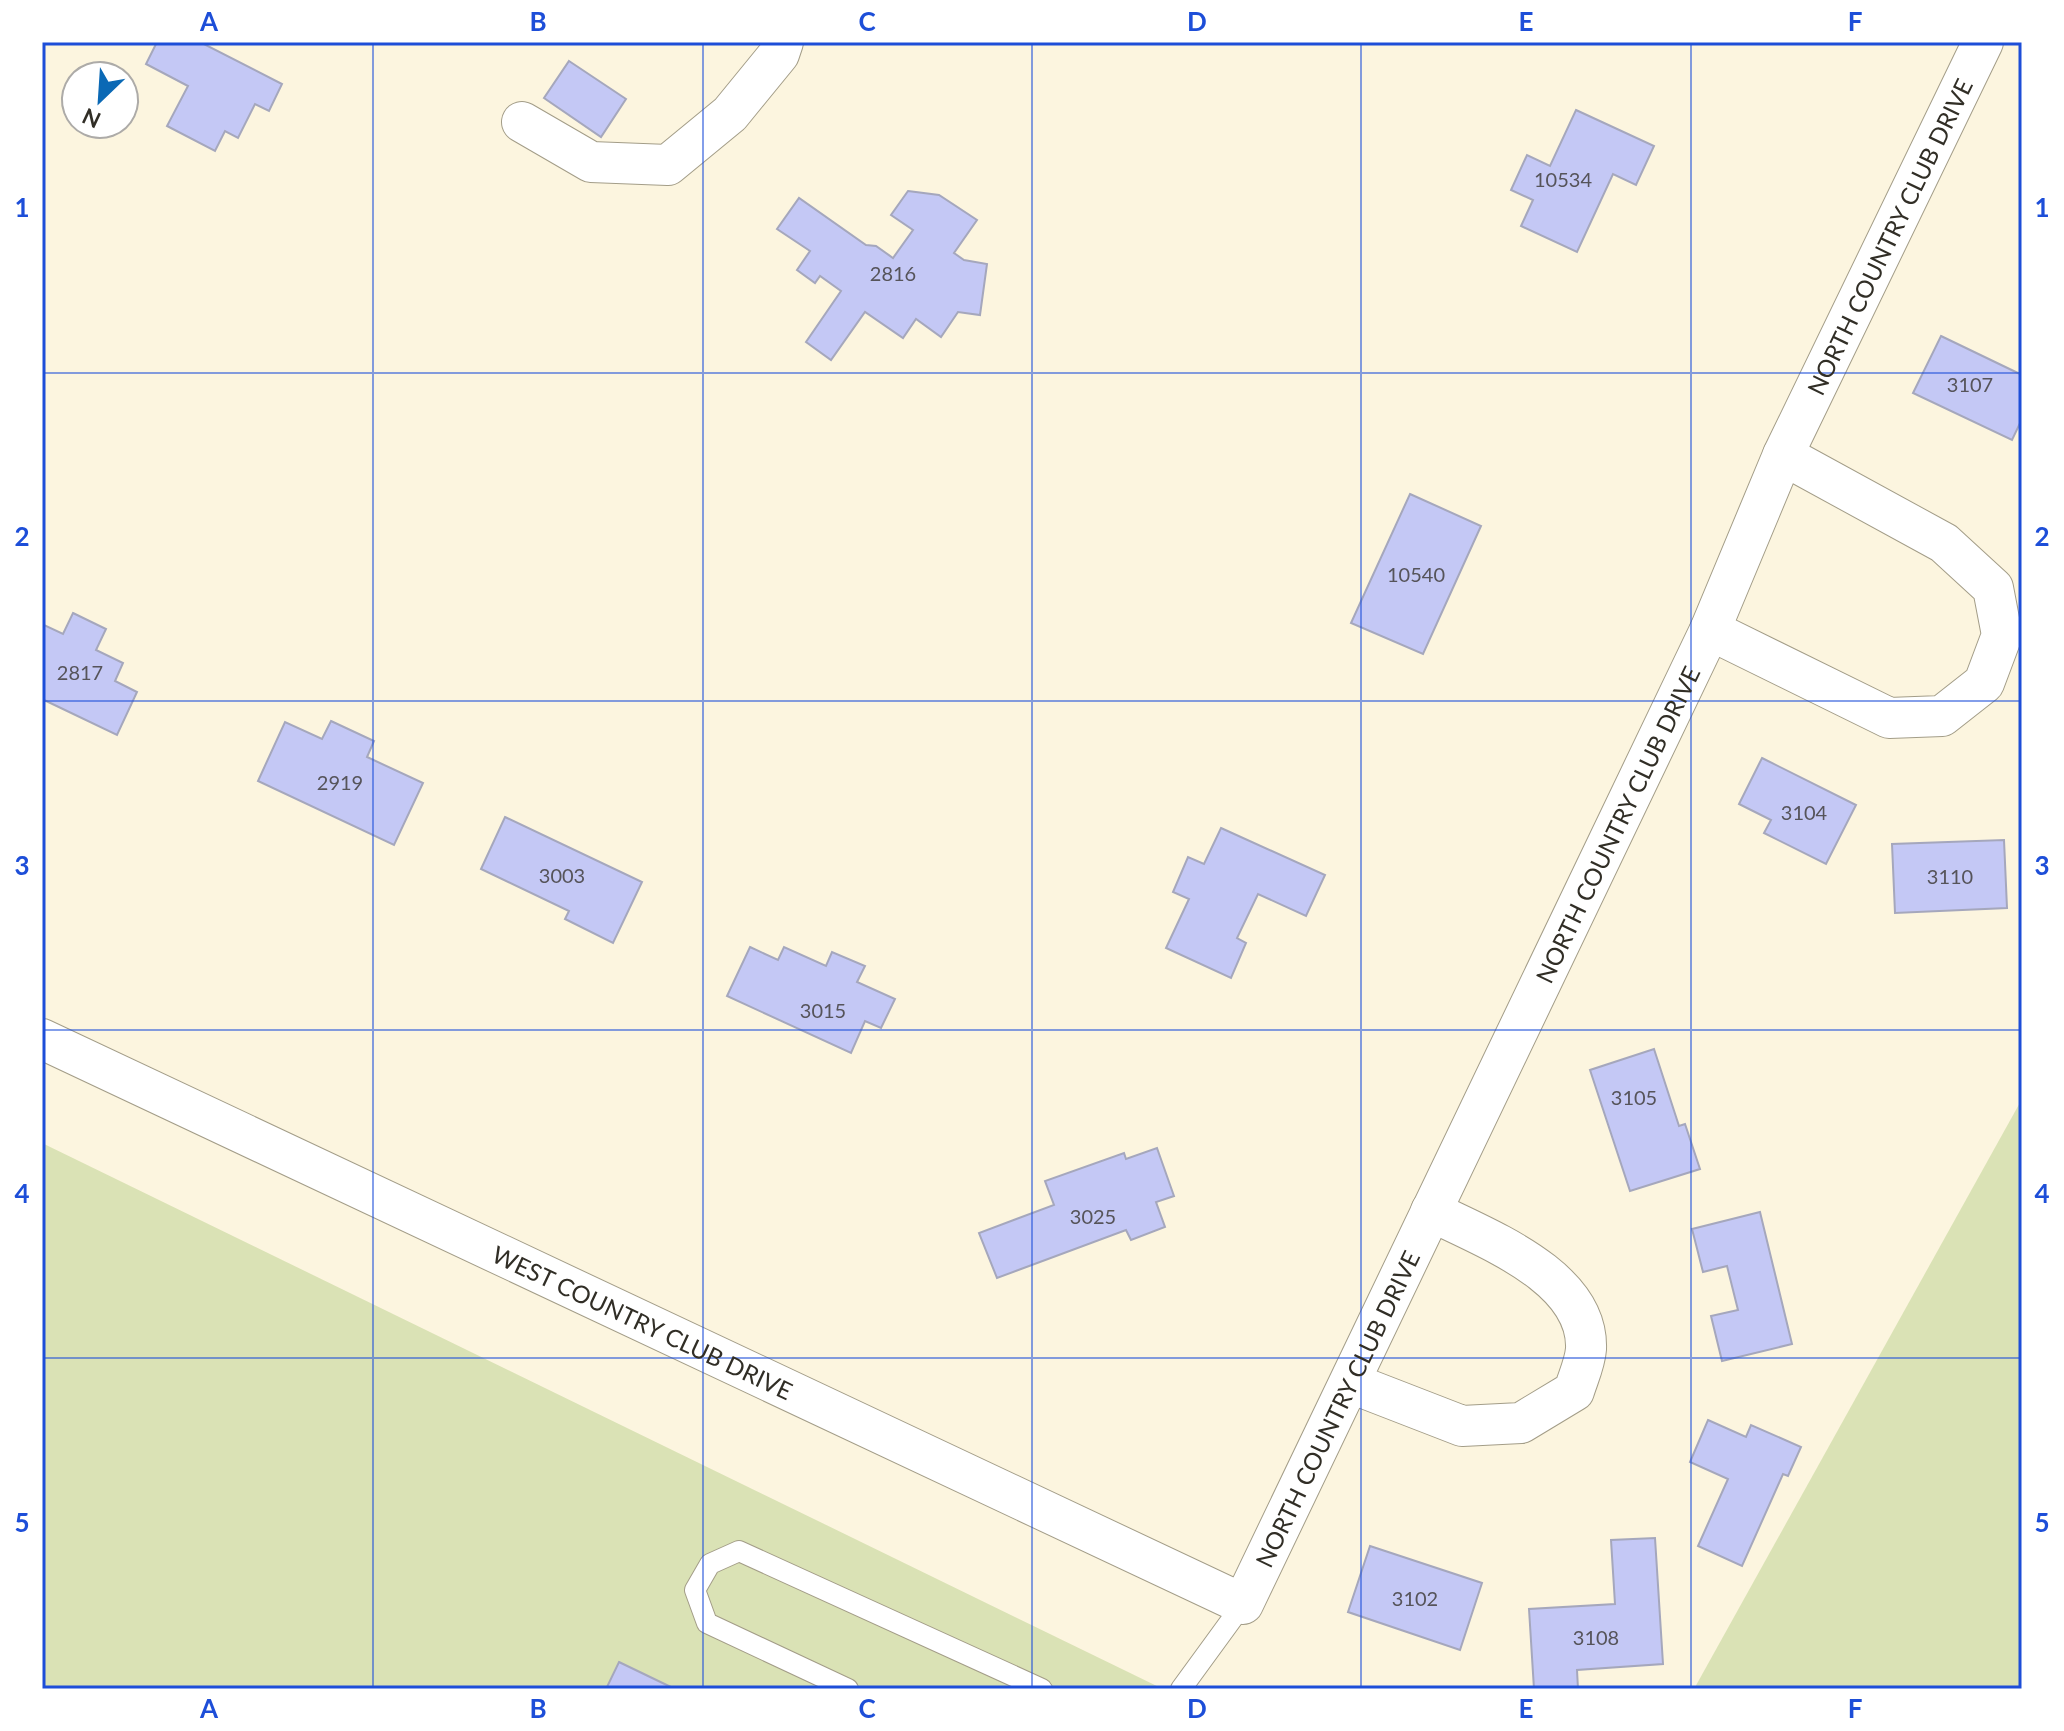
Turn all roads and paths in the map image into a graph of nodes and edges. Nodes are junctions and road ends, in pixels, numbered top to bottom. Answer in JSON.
{"nodes":[{"id":1,"x":783,"y":42,"type":"edge"},
{"id":2,"x":1983,"y":42,"type":"edge"},
{"id":3,"x":522,"y":122,"type":"dead end"},
{"id":4,"x":1783,"y":455,"type":"junction"},
{"id":5,"x":1710,"y":630,"type":"junction"},
{"id":6,"x":42,"y":1039,"type":"edge"},
{"id":7,"x":1431,"y":1211,"type":"junction"},
{"id":8,"x":1351,"y":1383,"type":"junction"},
{"id":9,"x":1243,"y":1604,"type":"junction"},
{"id":10,"x":848,"y":1689,"type":"edge"},
{"id":11,"x":1042,"y":1689,"type":"edge"},
{"id":12,"x":1181,"y":1689,"type":"edge"}],
"edges":[{"from":1,"to":3,"type":"street"},
{"from":2,"to":4,"type":"street","name":"NORTH COUNTRY CLUB DRIVE"},
{"from":4,"to":5,"type":"street","name":"NORTH COUNTRY CLUB DRIVE"},
{"from":4,"to":5,"type":"street"},
{"from":5,"to":7,"type":"street","name":"NORTH COUNTRY CLUB DRIVE"},
{"from":6,"to":9,"type":"street","name":"WEST COUNTRY CLUB DRIVE"},
{"from":7,"to":8,"type":"street","name":"NORTH COUNTRY CLUB DRIVE"},
{"from":7,"to":8,"type":"street"},
{"from":8,"to":9,"type":"street","name":"NORTH COUNTRY CLUB DRIVE"},
{"from":9,"to":12,"type":"lane"},
{"from":10,"to":11,"type":"lane"}]}
